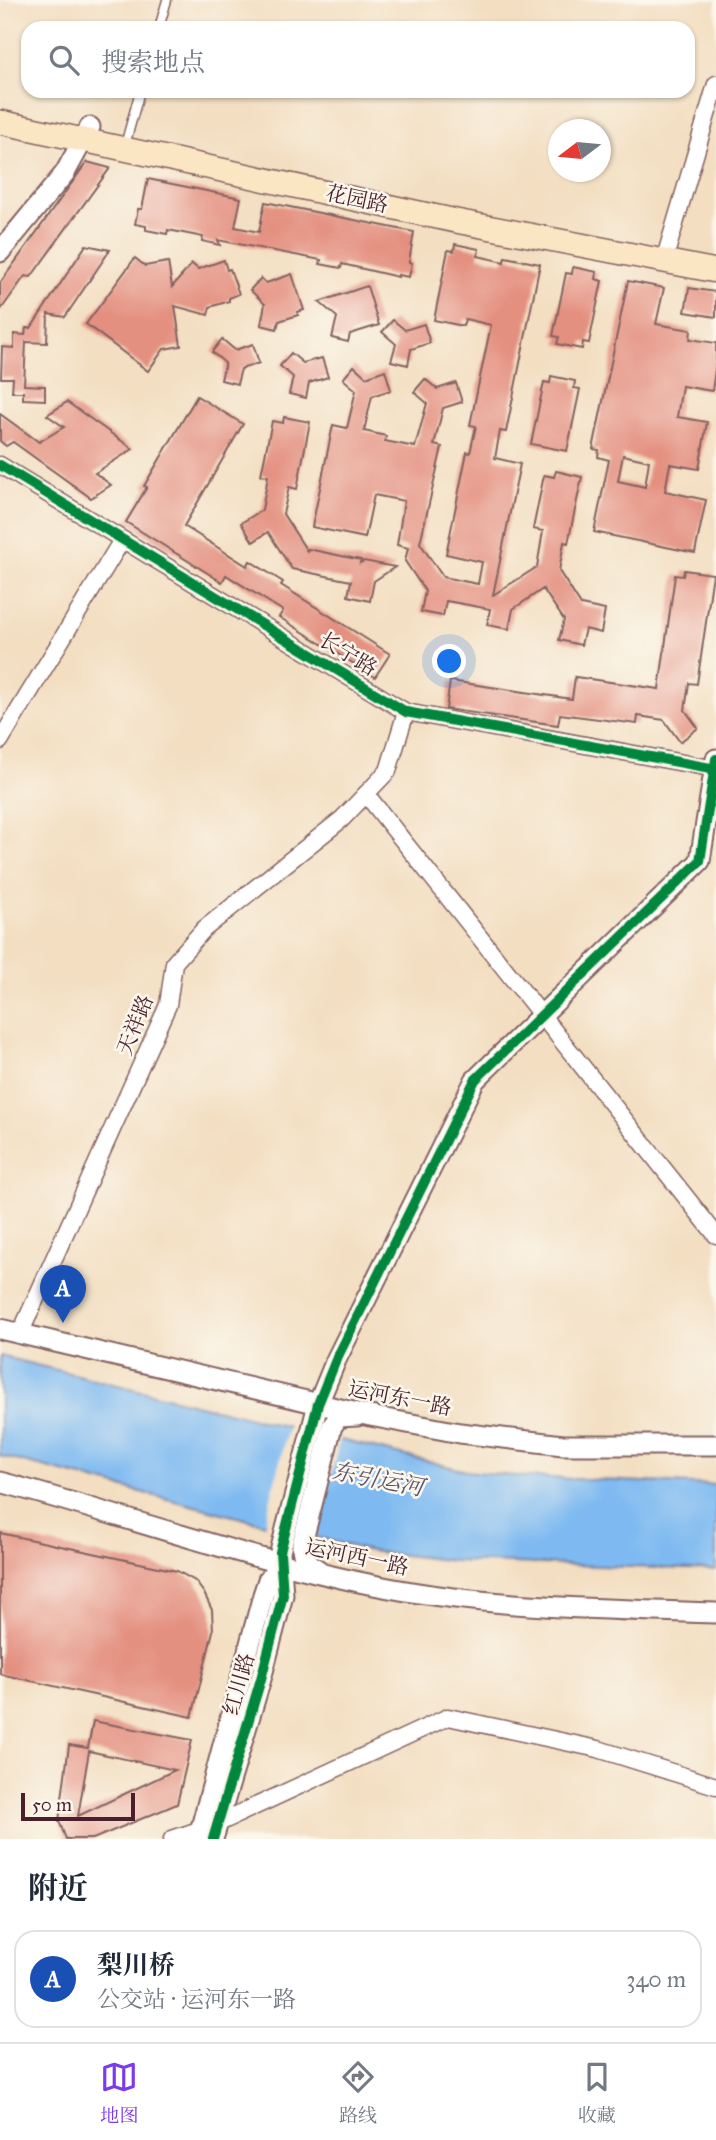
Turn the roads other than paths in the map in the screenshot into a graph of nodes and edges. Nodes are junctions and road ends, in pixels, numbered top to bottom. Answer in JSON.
{"nodes":[{"id":1,"x":167,"y":0,"type":"edge"},
{"id":2,"x":161,"y":21,"type":"edge"},
{"id":3,"x":716,"y":84,"type":"edge"},
{"id":4,"x":139,"y":98,"type":"edge"},
{"id":5,"x":0,"y":108,"type":"edge"},
{"id":6,"x":0,"y":122,"type":"edge"},
{"id":7,"x":87,"y":133,"type":"junction"},
{"id":8,"x":126,"y":141,"type":"junction"},
{"id":9,"x":0,"y":252,"type":"edge"},
{"id":10,"x":666,"y":254,"type":"junction"},
{"id":11,"x":716,"y":255,"type":"edge"},
{"id":12,"x":716,"y":271,"type":"edge"},
{"id":13,"x":1,"y":467,"type":"edge"},
{"id":14,"x":122,"y":540,"type":"junction"},
{"id":15,"x":406,"y":712,"type":"junction"},
{"id":16,"x":0,"y":741,"type":"edge"},
{"id":17,"x":715,"y":765,"type":"edge"},
{"id":18,"x":366,"y":794,"type":"junction"},
{"id":19,"x":543,"y":1014,"type":"junction"},
{"id":20,"x":716,"y":1235,"type":"edge"},
{"id":21,"x":0,"y":1329,"type":"edge"},
{"id":22,"x":20,"y":1334,"type":"junction"},
{"id":23,"x":318,"y":1404,"type":"junction"},
{"id":24,"x":370,"y":1416,"type":"junction"},
{"id":25,"x":321,"y":1431,"type":"junction"},
{"id":26,"x":716,"y":1445,"type":"edge"},
{"id":27,"x":0,"y":1482,"type":"edge"},
{"id":28,"x":293,"y":1541,"type":"junction"},
{"id":29,"x":281,"y":1563,"type":"junction"},
{"id":30,"x":327,"y":1575,"type":"junction"},
{"id":31,"x":716,"y":1613,"type":"edge"},
{"id":32,"x":716,"y":1786,"type":"edge"},
{"id":33,"x":208,"y":1833,"type":"edge"},
{"id":34,"x":172,"y":1839,"type":"edge"}],
"edges":[{"from":1,"to":2,"type":"lane"},
{"from":3,"to":10,"type":"street"},
{"from":4,"to":8,"type":"lane"},
{"from":5,"to":7,"type":"main road","name":"花园路"},
{"from":6,"to":7,"type":"main road","name":"花园路"},
{"from":7,"to":8,"type":"main road","name":"花园路"},
{"from":7,"to":9,"type":"street"},
{"from":8,"to":10,"type":"main road","name":"花园路"},
{"from":10,"to":11,"type":"main road","name":"花园路"},
{"from":10,"to":12,"type":"main road","name":"花园路"},
{"from":13,"to":14,"type":"street","name":"长宁路"},
{"from":14,"to":15,"type":"street","name":"长宁路"},
{"from":14,"to":16,"type":"street"},
{"from":15,"to":17,"type":"street","name":"长宁路"},
{"from":15,"to":18,"type":"street","name":"天祥路"},
{"from":17,"to":19,"type":"street","name":"红川路"},
{"from":18,"to":19,"type":"street"},
{"from":18,"to":22,"type":"street","name":"天祥路"},
{"from":19,"to":20,"type":"street"},
{"from":19,"to":23,"type":"street","name":"红川路"},
{"from":21,"to":22,"type":"street","name":"运河东一路"},
{"from":22,"to":23,"type":"street","name":"运河东一路"},
{"from":23,"to":24,"type":"street","name":"运河东一路"},
{"from":23,"to":25,"type":"street","name":"红川路"},
{"from":24,"to":25,"type":"street"},
{"from":24,"to":26,"type":"street","name":"运河东一路"},
{"from":25,"to":28,"type":"street","name":"红川路"},
{"from":27,"to":29,"type":"street","name":"运河西一路"},
{"from":28,"to":29,"type":"street","name":"红川路"},
{"from":28,"to":30,"type":"street"},
{"from":29,"to":30,"type":"street","name":"运河西一路"},
{"from":29,"to":33,"type":"street","name":"红川路"},
{"from":30,"to":31,"type":"street","name":"运河西一路"},
{"from":32,"to":33,"type":"street"},
{"from":33,"to":34,"type":"street"}]}
